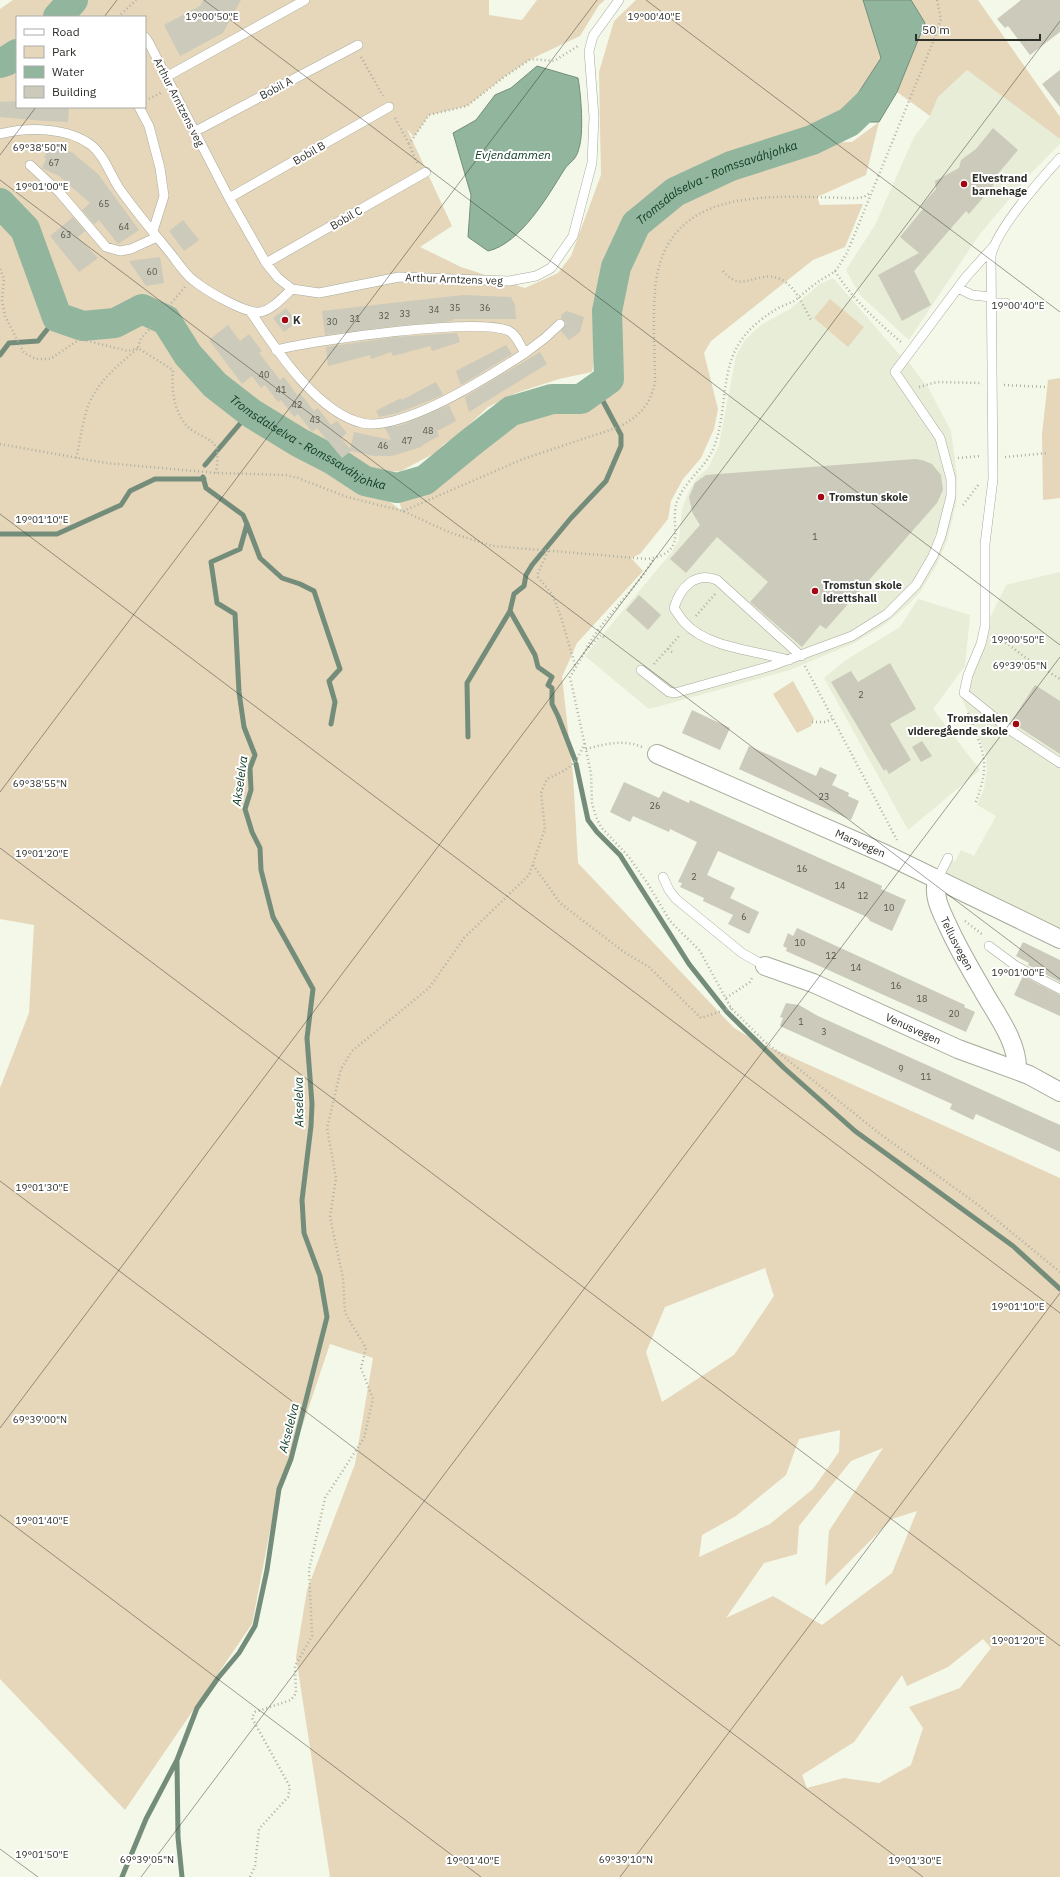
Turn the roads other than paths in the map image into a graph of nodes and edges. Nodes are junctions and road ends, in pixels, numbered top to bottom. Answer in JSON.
{"nodes":[{"id":1,"x":305,"y":0,"type":"edge"},
{"id":2,"x":619,"y":0,"type":"edge"},
{"id":3,"x":146,"y":38,"type":"edge"},
{"id":4,"x":358,"y":44,"type":"dead end"},
{"id":5,"x":166,"y":77,"type":"junction"},
{"id":6,"x":389,"y":107,"type":"dead end"},
{"id":7,"x":140,"y":108,"type":"edge"},
{"id":8,"x":194,"y":132,"type":"junction"},
{"id":9,"x":0,"y":134,"type":"edge"},
{"id":10,"x":1060,"y":158,"type":"edge"},
{"id":11,"x":30,"y":165,"type":"dead end"},
{"id":12,"x":424,"y":173,"type":"road end"},
{"id":13,"x":229,"y":198,"type":"junction"},
{"id":14,"x":155,"y":234,"type":"junction"},
{"id":15,"x":993,"y":247,"type":"junction"},
{"id":16,"x":266,"y":263,"type":"junction"},
{"id":17,"x":958,"y":288,"type":"junction"},
{"id":18,"x":292,"y":289,"type":"junction"},
{"id":19,"x":991,"y":300,"type":"junction"},
{"id":20,"x":1006,"y":303,"type":"dead end"},
{"id":21,"x":250,"y":311,"type":"junction"},
{"id":22,"x":560,"y":324,"type":"dead end"},
{"id":23,"x":276,"y":350,"type":"junction"},
{"id":24,"x":525,"y":353,"type":"junction"},
{"id":25,"x":801,"y":656,"type":"junction"},
{"id":26,"x":789,"y":660,"type":"junction"},
{"id":27,"x":641,"y":670,"type":"dead end"},
{"id":28,"x":698,"y":676,"type":"dead end"},
{"id":29,"x":701,"y":686,"type":"junction"},
{"id":30,"x":657,"y":754,"type":"road end"},
{"id":31,"x":1060,"y":763,"type":"edge"},
{"id":32,"x":948,"y":858,"type":"dead end"},
{"id":33,"x":663,"y":877,"type":"dead end"},
{"id":34,"x":937,"y":880,"type":"junction"},
{"id":35,"x":1060,"y":939,"type":"edge"},
{"id":36,"x":989,"y":946,"type":"dead end"},
{"id":37,"x":763,"y":965,"type":"joint"},
{"id":38,"x":1060,"y":989,"type":"edge"},
{"id":39,"x":1017,"y":1070,"type":"junction"},
{"id":40,"x":1060,"y":1092,"type":"edge"}],
"edges":[{"from":1,"to":5,"type":"lane"},
{"from":2,"to":18,"type":"lane","name":"Arthur Arntzens veg"},
{"from":3,"to":5,"type":"lane","name":"Arthur Arntzens veg"},
{"from":4,"to":8,"type":"lane","name":"Bobil A"},
{"from":5,"to":8,"type":"lane","name":"Arthur Arntzens veg"},
{"from":6,"to":13,"type":"lane","name":"Bobil B"},
{"from":7,"to":14,"type":"lane"},
{"from":8,"to":13,"type":"lane","name":"Arthur Arntzens veg"},
{"from":9,"to":14,"type":"lane"},
{"from":10,"to":15,"type":"lane"},
{"from":11,"to":14,"type":"lane"},
{"from":12,"to":16,"type":"lane","name":"Bobil C"},
{"from":13,"to":16,"type":"lane","name":"Arthur Arntzens veg"},
{"from":14,"to":21,"type":"lane"},
{"from":15,"to":17,"type":"lane"},
{"from":15,"to":19,"type":"lane"},
{"from":16,"to":18,"type":"lane","name":"Arthur Arntzens veg"},
{"from":17,"to":19,"type":"lane"},
{"from":17,"to":25,"type":"lane"},
{"from":18,"to":21,"type":"lane"},
{"from":19,"to":20,"type":"lane"},
{"from":19,"to":31,"type":"lane"},
{"from":21,"to":23,"type":"lane"},
{"from":22,"to":24,"type":"lane"},
{"from":23,"to":24,"type":"lane"},
{"from":23,"to":24,"type":"lane"},
{"from":25,"to":26,"type":"lane"},
{"from":25,"to":26,"type":"lane"},
{"from":26,"to":29,"type":"lane"},
{"from":27,"to":29,"type":"lane"},
{"from":28,"to":29,"type":"lane"},
{"from":30,"to":34,"type":"street","name":"Marsvegen"},
{"from":32,"to":34,"type":"lane"},
{"from":33,"to":37,"type":"lane"},
{"from":34,"to":35,"type":"street","name":"Marsvegen"},
{"from":34,"to":39,"type":"street","name":"Tellusvegen"},
{"from":36,"to":38,"type":"lane"},
{"from":37,"to":39,"type":"street","name":"Venusvegen"},
{"from":39,"to":40,"type":"street","name":"Venusvegen"}]}
